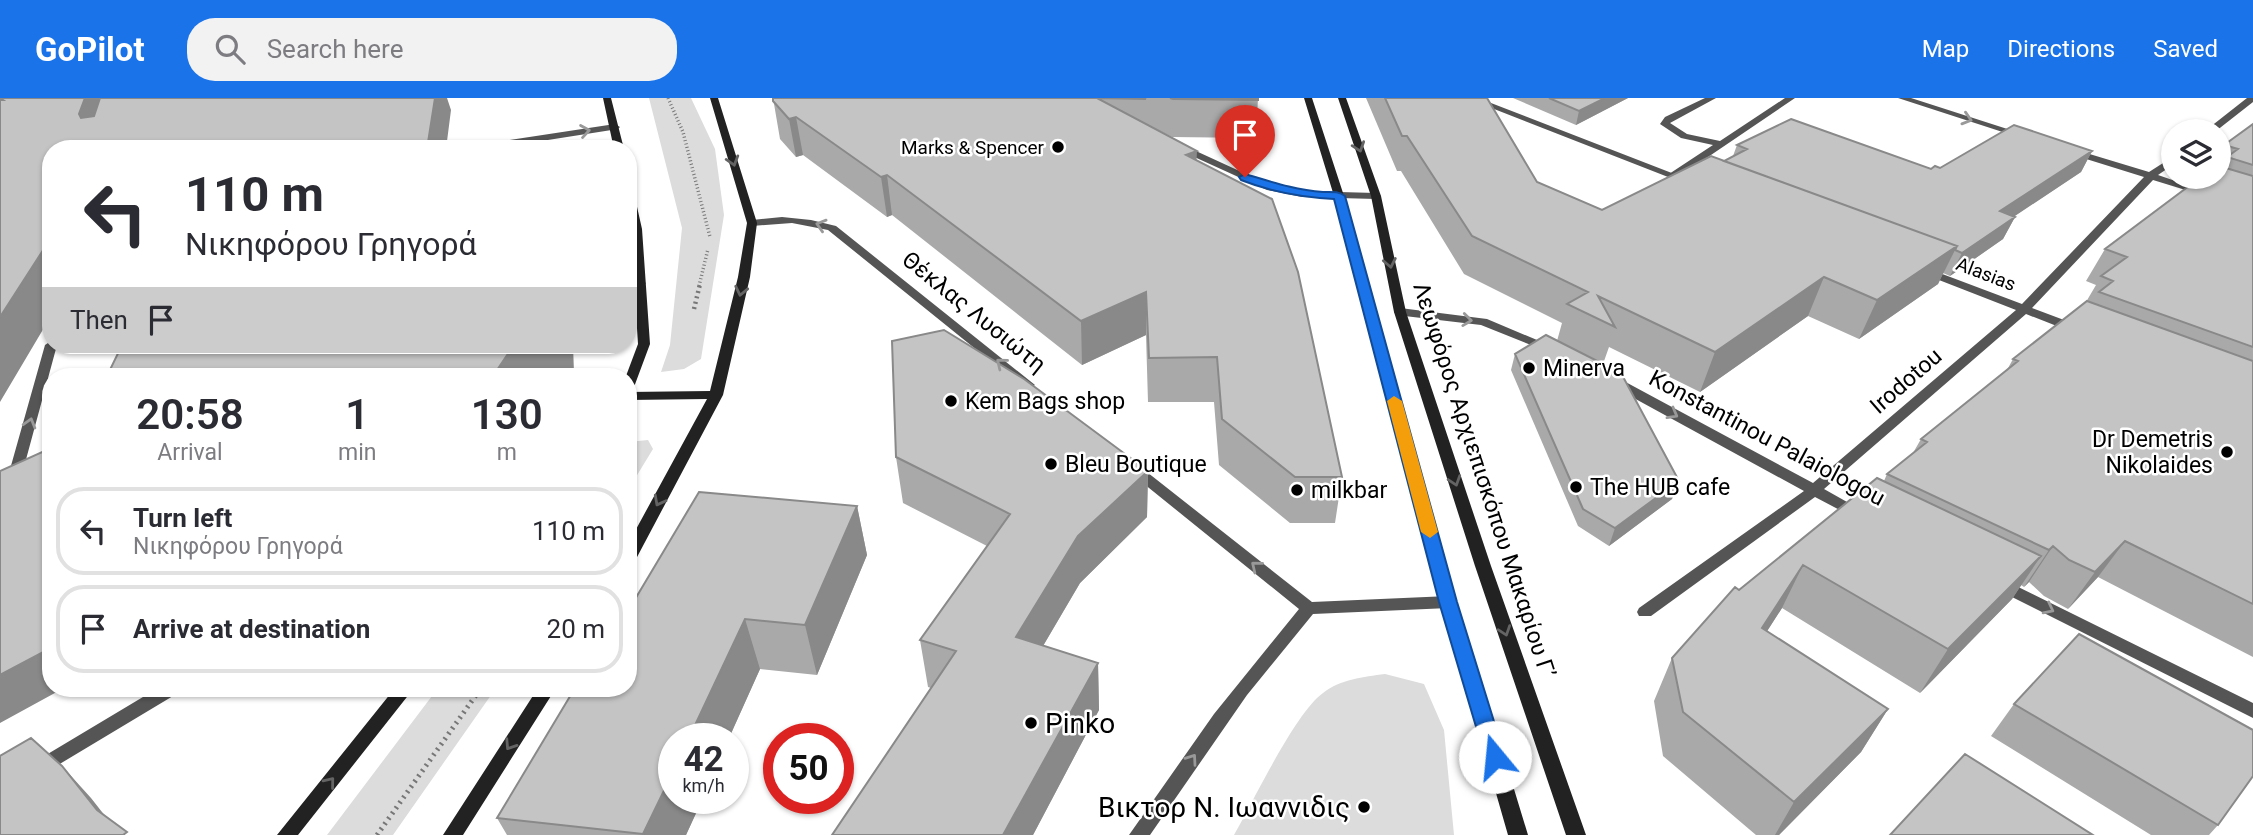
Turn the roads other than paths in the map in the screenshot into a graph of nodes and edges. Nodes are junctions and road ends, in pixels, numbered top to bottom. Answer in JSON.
{"nodes":[{"id":1,"x":607,"y":98,"type":"edge"},
{"id":2,"x":713,"y":98,"type":"edge"},
{"id":3,"x":1308,"y":98,"type":"edge"},
{"id":4,"x":1342,"y":98,"type":"edge"},
{"id":5,"x":1470,"y":98,"type":"edge"},
{"id":6,"x":1712,"y":98,"type":"edge"},
{"id":7,"x":1791,"y":98,"type":"edge"},
{"id":8,"x":1902,"y":98,"type":"edge"},
{"id":9,"x":2253,"y":98,"type":"edge"},
{"id":10,"x":2226,"y":119,"type":"edge"},
{"id":11,"x":615,"y":127,"type":"junction"},
{"id":12,"x":2033,"y":139,"type":"edge"},
{"id":13,"x":529,"y":140,"type":"edge"},
{"id":14,"x":618,"y":140,"type":"edge"},
{"id":15,"x":1721,"y":144,"type":"junction"},
{"id":16,"x":1175,"y":145,"type":"edge"},
{"id":17,"x":2060,"y":148,"type":"edge"},
{"id":18,"x":2161,"y":169,"type":"edge"},
{"id":19,"x":1673,"y":176,"type":"junction"},
{"id":20,"x":2151,"y":176,"type":"junction"},
{"id":21,"x":1699,"y":186,"type":"edge"},
{"id":22,"x":1339,"y":196,"type":"junction"},
{"id":23,"x":1376,"y":196,"type":"junction"},
{"id":24,"x":2215,"y":196,"type":"edge"},
{"id":25,"x":751,"y":223,"type":"junction"},
{"id":26,"x":1920,"y":269,"type":"edge"},
{"id":27,"x":637,"y":302,"type":"edge"},
{"id":28,"x":2024,"y":309,"type":"junction"},
{"id":29,"x":1400,"y":312,"type":"junction"},
{"id":30,"x":2087,"y":334,"type":"edge"},
{"id":31,"x":1563,"y":353,"type":"edge"},
{"id":32,"x":635,"y":368,"type":"edge"},
{"id":33,"x":1599,"y":373,"type":"edge"},
{"id":34,"x":42,"y":374,"type":"edge"},
{"id":35,"x":1038,"y":392,"type":"edge"},
{"id":36,"x":716,"y":395,"type":"junction"},
{"id":37,"x":637,"y":396,"type":"edge"},
{"id":38,"x":1125,"y":461,"type":"edge"},
{"id":39,"x":1813,"y":491,"type":"junction"},
{"id":40,"x":6,"y":492,"type":"edge"},
{"id":41,"x":1874,"y":522,"type":"edge"},
{"id":42,"x":637,"y":542,"type":"edge"},
{"id":43,"x":1984,"y":577,"type":"edge"},
{"id":44,"x":1448,"y":602,"type":"junction"},
{"id":45,"x":1309,"y":608,"type":"junction"},
{"id":46,"x":1645,"y":612,"type":"dead end"},
{"id":47,"x":157,"y":697,"type":"edge"},
{"id":48,"x":398,"y":697,"type":"edge"},
{"id":49,"x":541,"y":697,"type":"edge"},
{"id":50,"x":2253,"y":711,"type":"edge"},
{"id":51,"x":23,"y":778,"type":"edge"},
{"id":52,"x":287,"y":835,"type":"edge"},
{"id":53,"x":453,"y":835,"type":"edge"},
{"id":54,"x":1139,"y":835,"type":"edge"},
{"id":55,"x":1518,"y":835,"type":"edge"},
{"id":56,"x":1576,"y":835,"type":"edge"}],
"edges":[{"from":1,"to":11,"type":"main road"},
{"from":2,"to":25,"type":"main road","one_way":true},
{"from":3,"to":22,"type":"main road"},
{"from":4,"to":23,"type":"main road","name":"Λεωφόρος Αρχιεπισκόπου Μακαρίου Γ’","one_way":true},
{"from":5,"to":19,"type":"street"},
{"from":6,"to":15,"type":"street"},
{"from":7,"to":15,"type":"street"},
{"from":8,"to":12,"type":"street","one_way":true},
{"from":9,"to":10,"type":"street"},
{"from":13,"to":11,"type":"street","one_way":true},
{"from":11,"to":14,"type":"main road"},
{"from":15,"to":19,"type":"street"},
{"from":16,"to":22,"type":"street"},
{"from":17,"to":20,"type":"street"},
{"from":18,"to":20,"type":"street","name":"Irodotou"},
{"from":19,"to":21,"type":"street"},
{"from":20,"to":24,"type":"street"},
{"from":20,"to":28,"type":"street","name":"Irodotou"},
{"from":22,"to":23,"type":"street"},
{"from":22,"to":44,"type":"main road"},
{"from":23,"to":29,"type":"main road","name":"Λεωφόρος Αρχιεπισκόπου Μακαρίου Γ’","one_way":true},
{"from":35,"to":25,"type":"street","name":"Θέκλας Λυσιώτη","one_way":true},
{"from":25,"to":36,"type":"main road","one_way":true},
{"from":26,"to":28,"type":"street","name":"Alasias"},
{"from":27,"to":32,"type":"main road"},
{"from":28,"to":30,"type":"street","name":"Alasias"},
{"from":28,"to":39,"type":"street","name":"Irodotou"},
{"from":29,"to":31,"type":"street","one_way":true},
{"from":29,"to":56,"type":"main road","name":"Λεωφόρος Αρχιεπισκόπου Μακαρίου Γ’","one_way":true},
{"from":33,"to":39,"type":"street","name":"Konstantinou Palaiologou","one_way":true},
{"from":40,"to":34,"type":"street","one_way":true},
{"from":36,"to":37,"type":"main road"},
{"from":36,"to":42,"type":"main road","one_way":true},
{"from":45,"to":38,"type":"street","one_way":true},
{"from":39,"to":41,"type":"street","name":"Konstantinou Palaiologou"},
{"from":39,"to":46,"type":"street","name":"Irodotou"},
{"from":43,"to":50,"type":"street","one_way":true},
{"from":44,"to":45,"type":"street"},
{"from":44,"to":55,"type":"main road"},
{"from":54,"to":45,"type":"street","one_way":true},
{"from":47,"to":51,"type":"street"},
{"from":52,"to":48,"type":"main road","one_way":true},
{"from":49,"to":53,"type":"main road","one_way":true}]}
